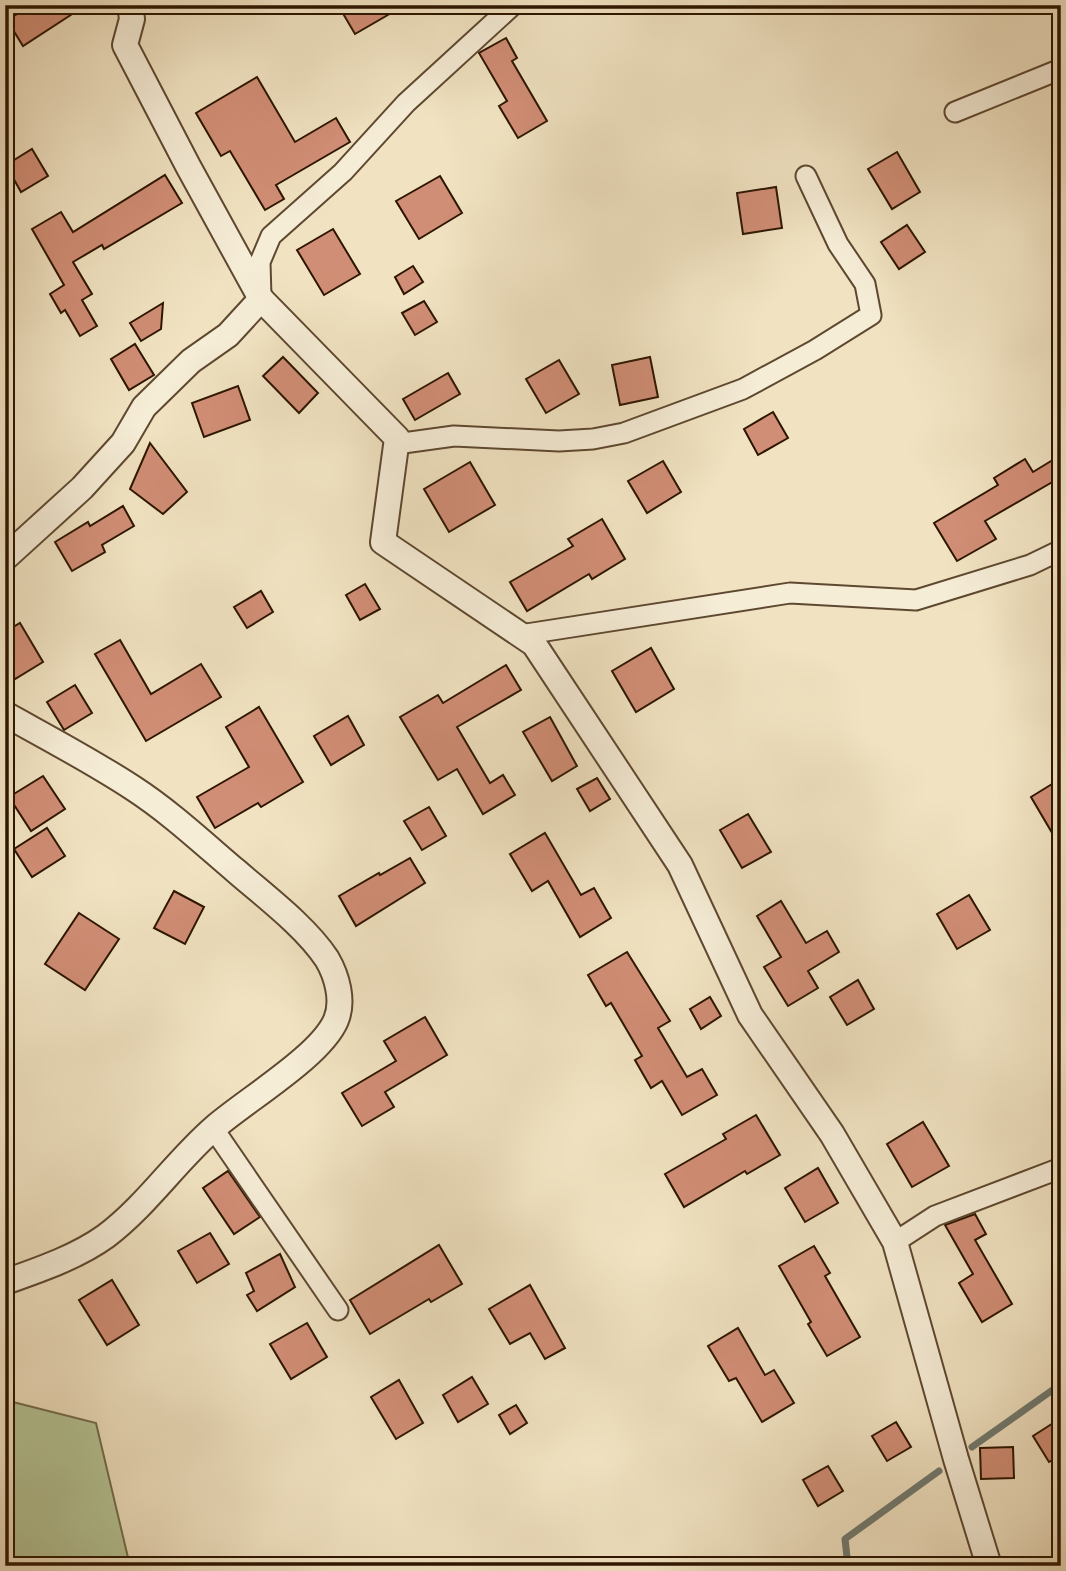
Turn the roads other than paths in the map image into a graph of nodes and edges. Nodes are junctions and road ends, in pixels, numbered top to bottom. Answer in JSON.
{"nodes":[{"id":1,"x":130,"y":5,"type":"edge"},
{"id":2,"x":513,"y":5,"type":"edge"},
{"id":3,"x":1061,"y":69,"type":"edge"},
{"id":4,"x":956,"y":112,"type":"dead end"},
{"id":5,"x":806,"y":176,"type":"dead end"},
{"id":6,"x":261,"y":299,"type":"junction"},
{"id":7,"x":396,"y":444,"type":"junction"},
{"id":8,"x":15,"y":533,"type":"edge"},
{"id":9,"x":1061,"y":550,"type":"edge"},
{"id":10,"x":5,"y":558,"type":"edge"},
{"id":11,"x":520,"y":635,"type":"junction"},
{"id":12,"x":5,"y":714,"type":"edge"},
{"id":13,"x":213,"y":1128,"type":"junction"},
{"id":14,"x":1061,"y":1167,"type":"edge"},
{"id":15,"x":895,"y":1242,"type":"junction"},
{"id":16,"x":5,"y":1282,"type":"edge"},
{"id":17,"x":338,"y":1310,"type":"dead end"},
{"id":18,"x":989,"y":1566,"type":"edge"}],
"edges":[{"from":1,"to":6,"type":"street"},
{"from":2,"to":6,"type":"street"},
{"from":3,"to":4,"type":"street"},
{"from":5,"to":7,"type":"street"},
{"from":6,"to":7,"type":"street"},
{"from":6,"to":8,"type":"street"},
{"from":7,"to":11,"type":"street"},
{"from":8,"to":10,"type":"street"},
{"from":9,"to":11,"type":"street"},
{"from":11,"to":15,"type":"street"},
{"from":12,"to":13,"type":"street"},
{"from":13,"to":16,"type":"street"},
{"from":13,"to":17,"type":"street"},
{"from":14,"to":15,"type":"street"},
{"from":15,"to":18,"type":"street"}]}
